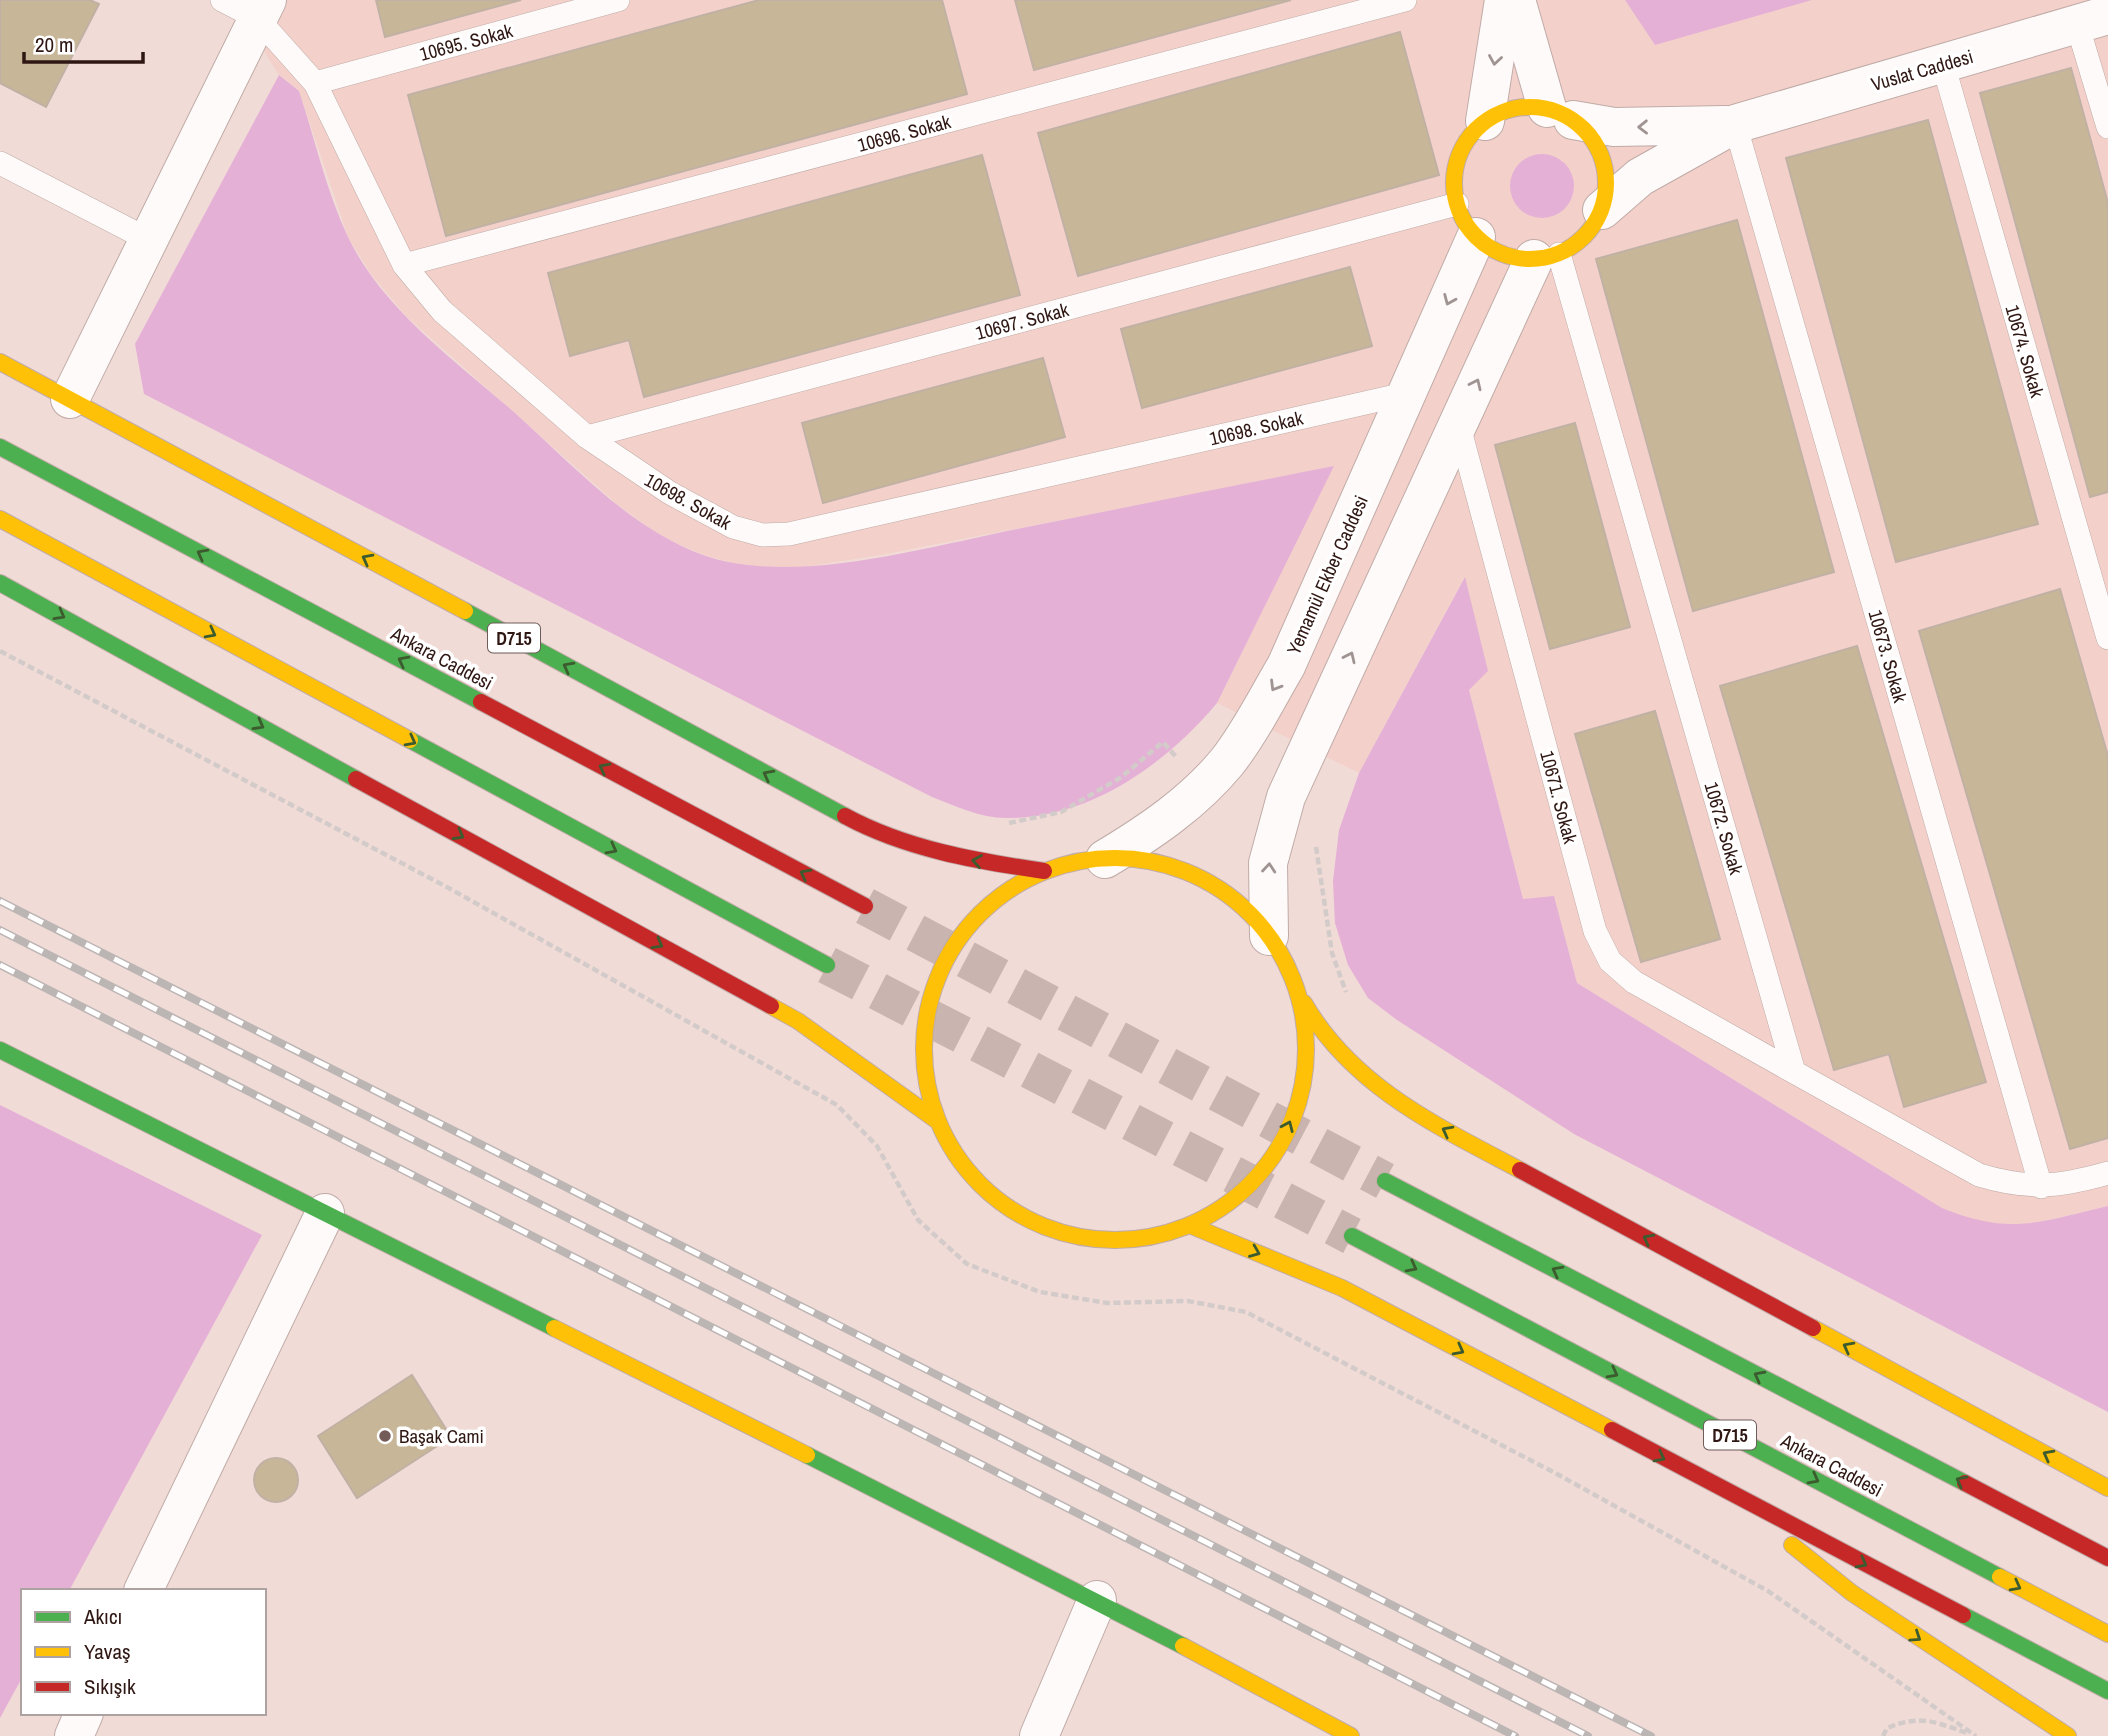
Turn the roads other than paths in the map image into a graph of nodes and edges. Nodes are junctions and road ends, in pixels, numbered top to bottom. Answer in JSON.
{"nodes":[{"id":1,"x":222,"y":0,"type":"edge"},
{"id":2,"x":618,"y":0,"type":"edge"},
{"id":3,"x":1405,"y":0,"type":"edge"},
{"id":4,"x":1504,"y":0,"type":"edge"},
{"id":5,"x":1516,"y":0,"type":"edge"},
{"id":6,"x":262,"y":9,"type":"edge"},
{"id":7,"x":2093,"y":20,"type":"edge"},
{"id":8,"x":1943,"y":64,"type":"junction"},
{"id":9,"x":315,"y":83,"type":"junction"},
{"id":10,"x":1560,"y":114,"type":"junction"},
{"id":11,"x":1485,"y":121,"type":"junction"},
{"id":12,"x":1735,"y":124,"type":"junction"},
{"id":13,"x":2108,"y":127,"type":"edge"},
{"id":14,"x":0,"y":163,"type":"edge"},
{"id":15,"x":1457,"y":204,"type":"junction"},
{"id":16,"x":1602,"y":210,"type":"junction"},
{"id":17,"x":1476,"y":237,"type":"junction"},
{"id":18,"x":149,"y":240,"type":"junction"},
{"id":19,"x":1547,"y":257,"type":"junction"},
{"id":20,"x":404,"y":265,"type":"junction"},
{"id":21,"x":0,"y":362,"type":"edge"},
{"id":22,"x":1409,"y":393,"type":"junction"},
{"id":23,"x":70,"y":398,"type":"junction"},
{"id":24,"x":1458,"y":423,"type":"junction"},
{"id":25,"x":587,"y":437,"type":"junction"},
{"id":26,"x":0,"y":447,"type":"edge"},
{"id":27,"x":0,"y":519,"type":"edge"},
{"id":28,"x":0,"y":583,"type":"edge"},
{"id":29,"x":2108,"y":638,"type":"edge"},
{"id":30,"x":1105,"y":859,"type":"junction"},
{"id":31,"x":1044,"y":871,"type":"junction"},
{"id":32,"x":865,"y":906,"type":"tunnel mouth"},
{"id":33,"x":1269,"y":936,"type":"junction"},
{"id":34,"x":827,"y":965,"type":"tunnel mouth"},
{"id":35,"x":1296,"y":987,"type":"junction"},
{"id":36,"x":0,"y":1050,"type":"edge"},
{"id":37,"x":1794,"y":1072,"type":"junction"},
{"id":38,"x":936,"y":1120,"type":"junction"},
{"id":39,"x":2108,"y":1173,"type":"edge"},
{"id":40,"x":1385,"y":1181,"type":"tunnel mouth"},
{"id":41,"x":2041,"y":1187,"type":"junction"},
{"id":42,"x":325,"y":1213,"type":"junction"},
{"id":43,"x":1192,"y":1226,"type":"junction"},
{"id":44,"x":1352,"y":1236,"type":"tunnel mouth"},
{"id":45,"x":2108,"y":1488,"type":"edge"},
{"id":46,"x":1725,"y":1492,"type":"junction"},
{"id":47,"x":2108,"y":1558,"type":"edge"},
{"id":48,"x":145,"y":1589,"type":"edge"},
{"id":49,"x":1097,"y":1600,"type":"junction"},
{"id":50,"x":2108,"y":1634,"type":"edge"},
{"id":51,"x":2108,"y":1691,"type":"edge"},
{"id":52,"x":84,"y":1715,"type":"edge"},
{"id":53,"x":74,"y":1736,"type":"edge"},
{"id":54,"x":1039,"y":1736,"type":"edge"},
{"id":55,"x":1350,"y":1736,"type":"edge"},
{"id":56,"x":2068,"y":1736,"type":"edge"}],
"edges":[{"from":1,"to":6,"type":"lane"},
{"from":2,"to":9,"type":"lane","name":"10695. Sokak"},
{"from":3,"to":20,"type":"lane","name":"10696. Sokak"},
{"from":4,"to":11,"type":"street","one_way":true},
{"from":5,"to":10,"type":"street"},
{"from":6,"to":9,"type":"lane","name":"10698. Sokak"},
{"from":6,"to":18,"type":"street"},
{"from":7,"to":8,"type":"street","name":"Vuslat Caddesi"},
{"from":7,"to":13,"type":"lane"},
{"from":8,"to":12,"type":"street","name":"Vuslat Caddesi"},
{"from":8,"to":29,"type":"lane","name":"10674. Sokak"},
{"from":9,"to":20,"type":"lane","name":"10698. Sokak"},
{"from":10,"to":11,"type":"main road"},
{"from":12,"to":10,"type":"street","name":"Vuslat Caddesi","one_way":true},
{"from":10,"to":16,"type":"main road"},
{"from":11,"to":15,"type":"main road"},
{"from":12,"to":16,"type":"street","name":"Vuslat Caddesi"},
{"from":12,"to":41,"type":"lane","name":"10673. Sokak"},
{"from":14,"to":18,"type":"lane"},
{"from":15,"to":17,"type":"main road"},
{"from":15,"to":25,"type":"lane","name":"10697. Sokak"},
{"from":16,"to":19,"type":"main road"},
{"from":17,"to":19,"type":"main road"},
{"from":17,"to":22,"type":"street","name":"Yemamül Ekber Caddesi","one_way":true},
{"from":18,"to":23,"type":"street"},
{"from":24,"to":19,"type":"street","one_way":true},
{"from":19,"to":37,"type":"lane","name":"10672. Sokak"},
{"from":20,"to":25,"type":"lane","name":"10698. Sokak"},
{"from":21,"to":23,"type":"main road","number":"D715"},
{"from":22,"to":25,"type":"lane","name":"10698. Sokak"},
{"from":22,"to":30,"type":"street","name":"Yemamül Ekber Caddesi","one_way":true},
{"from":31,"to":23,"type":"main road","number":"D715","one_way":true},
{"from":33,"to":24,"type":"street","one_way":true},
{"from":24,"to":37,"type":"lane","name":"10671. Sokak"},
{"from":32,"to":26,"type":"main road","name":"Ankara Caddesi","one_way":true},
{"from":27,"to":34,"type":"main road","one_way":true},
{"from":28,"to":38,"type":"main road","one_way":true},
{"from":30,"to":31,"type":"main road"},
{"from":30,"to":33,"type":"main road"},
{"from":31,"to":38,"type":"main road"},
{"from":33,"to":35,"type":"main road"},
{"from":43,"to":35,"type":"main road","one_way":true},
{"from":45,"to":35,"type":"main road","one_way":true},
{"from":36,"to":42,"type":"main road"},
{"from":37,"to":41,"type":"lane"},
{"from":38,"to":43,"type":"main road"},
{"from":39,"to":41,"type":"lane"},
{"from":47,"to":40,"type":"main road","one_way":true},
{"from":42,"to":48,"type":"street"},
{"from":42,"to":49,"type":"main road"},
{"from":43,"to":46,"type":"main road","one_way":true},
{"from":44,"to":50,"type":"main road","name":"Ankara Caddesi","number":"D715","one_way":true},
{"from":46,"to":51,"type":"main road","one_way":true},
{"from":46,"to":56,"type":"main road","one_way":true},
{"from":49,"to":54,"type":"street"},
{"from":49,"to":55,"type":"main road"},
{"from":52,"to":53,"type":"street"}]}
